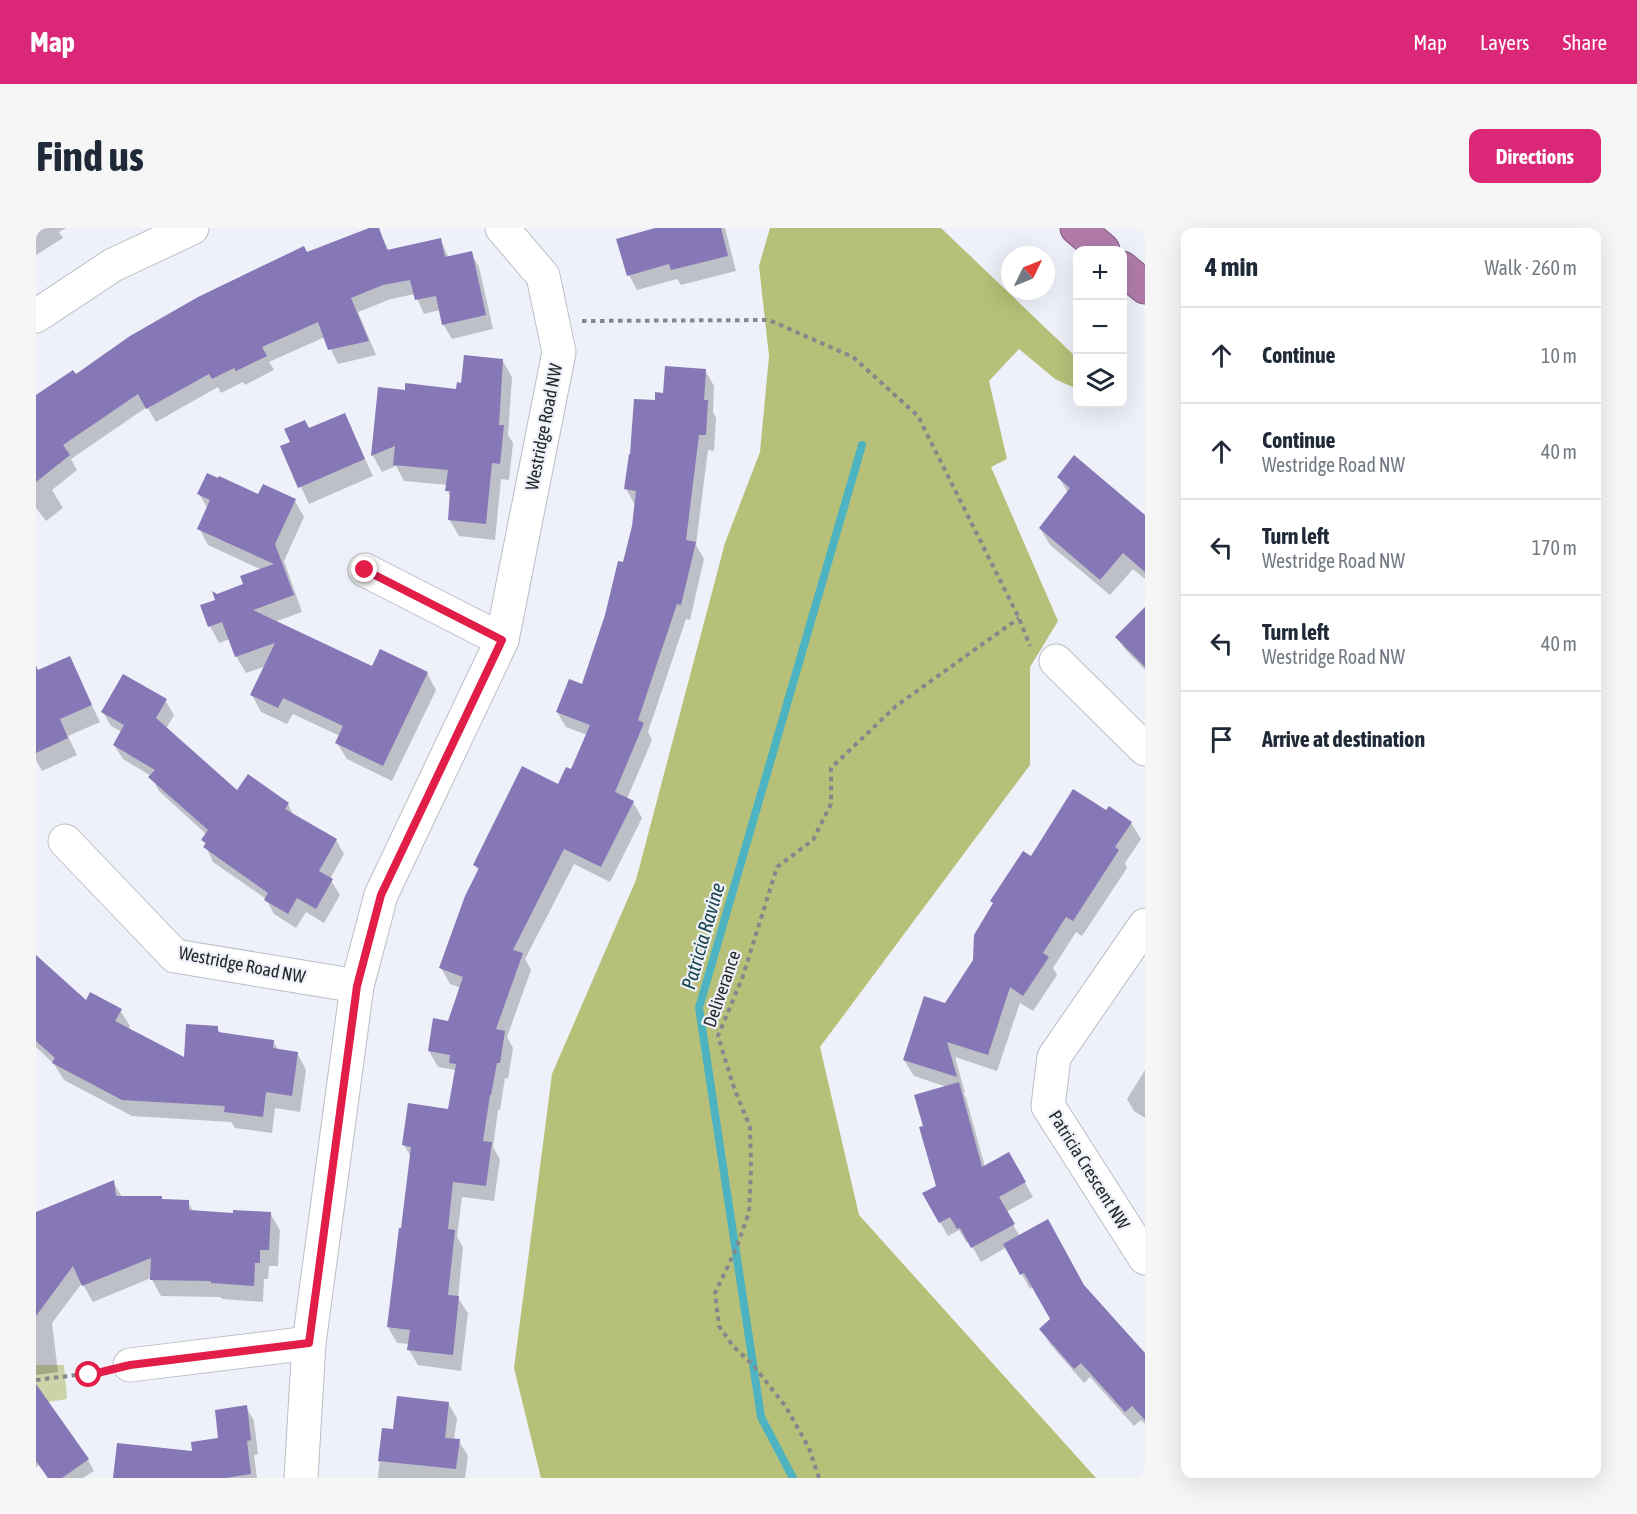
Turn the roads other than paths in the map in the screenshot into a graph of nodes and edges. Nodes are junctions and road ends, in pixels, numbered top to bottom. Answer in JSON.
{"nodes":[{"id":1,"x":192,"y":228,"type":"edge"},
{"id":2,"x":502,"y":228,"type":"edge"},
{"id":3,"x":1077,"y":228,"type":"edge"},
{"id":4,"x":1097,"y":246,"type":"edge"},
{"id":5,"x":1127,"y":272,"type":"edge"},
{"id":6,"x":1145,"y":287,"type":"edge"},
{"id":7,"x":36,"y":316,"type":"edge"},
{"id":8,"x":365,"y":570,"type":"dead end"},
{"id":9,"x":502,"y":640,"type":"junction"},
{"id":10,"x":1056,"y":661,"type":"road end"},
{"id":11,"x":1145,"y":749,"type":"edge"},
{"id":12,"x":66,"y":841,"type":"dead end"},
{"id":13,"x":1145,"y":925,"type":"edge"},
{"id":14,"x":357,"y":986,"type":"junction"},
{"id":15,"x":1145,"y":1258,"type":"edge"},
{"id":16,"x":309,"y":1343,"type":"junction"},
{"id":17,"x":130,"y":1365,"type":"road end"},
{"id":18,"x":301,"y":1478,"type":"edge"}],
"edges":[{"from":1,"to":7,"type":"street"},
{"from":2,"to":9,"type":"street","name":"Westridge Road NW"},
{"from":3,"to":4,"type":"highway"},
{"from":5,"to":6,"type":"highway"},
{"from":8,"to":9,"type":"street"},
{"from":9,"to":14,"type":"street","name":"Westridge Road NW"},
{"from":10,"to":11,"type":"street"},
{"from":12,"to":14,"type":"street","name":"Westridge Road NW"},
{"from":13,"to":15,"type":"street","name":"Patricia Crescent NW"},
{"from":14,"to":16,"type":"street","name":"Westridge Road NW"},
{"from":16,"to":17,"type":"street"},
{"from":16,"to":18,"type":"street","name":"Westridge Road NW"}]}
